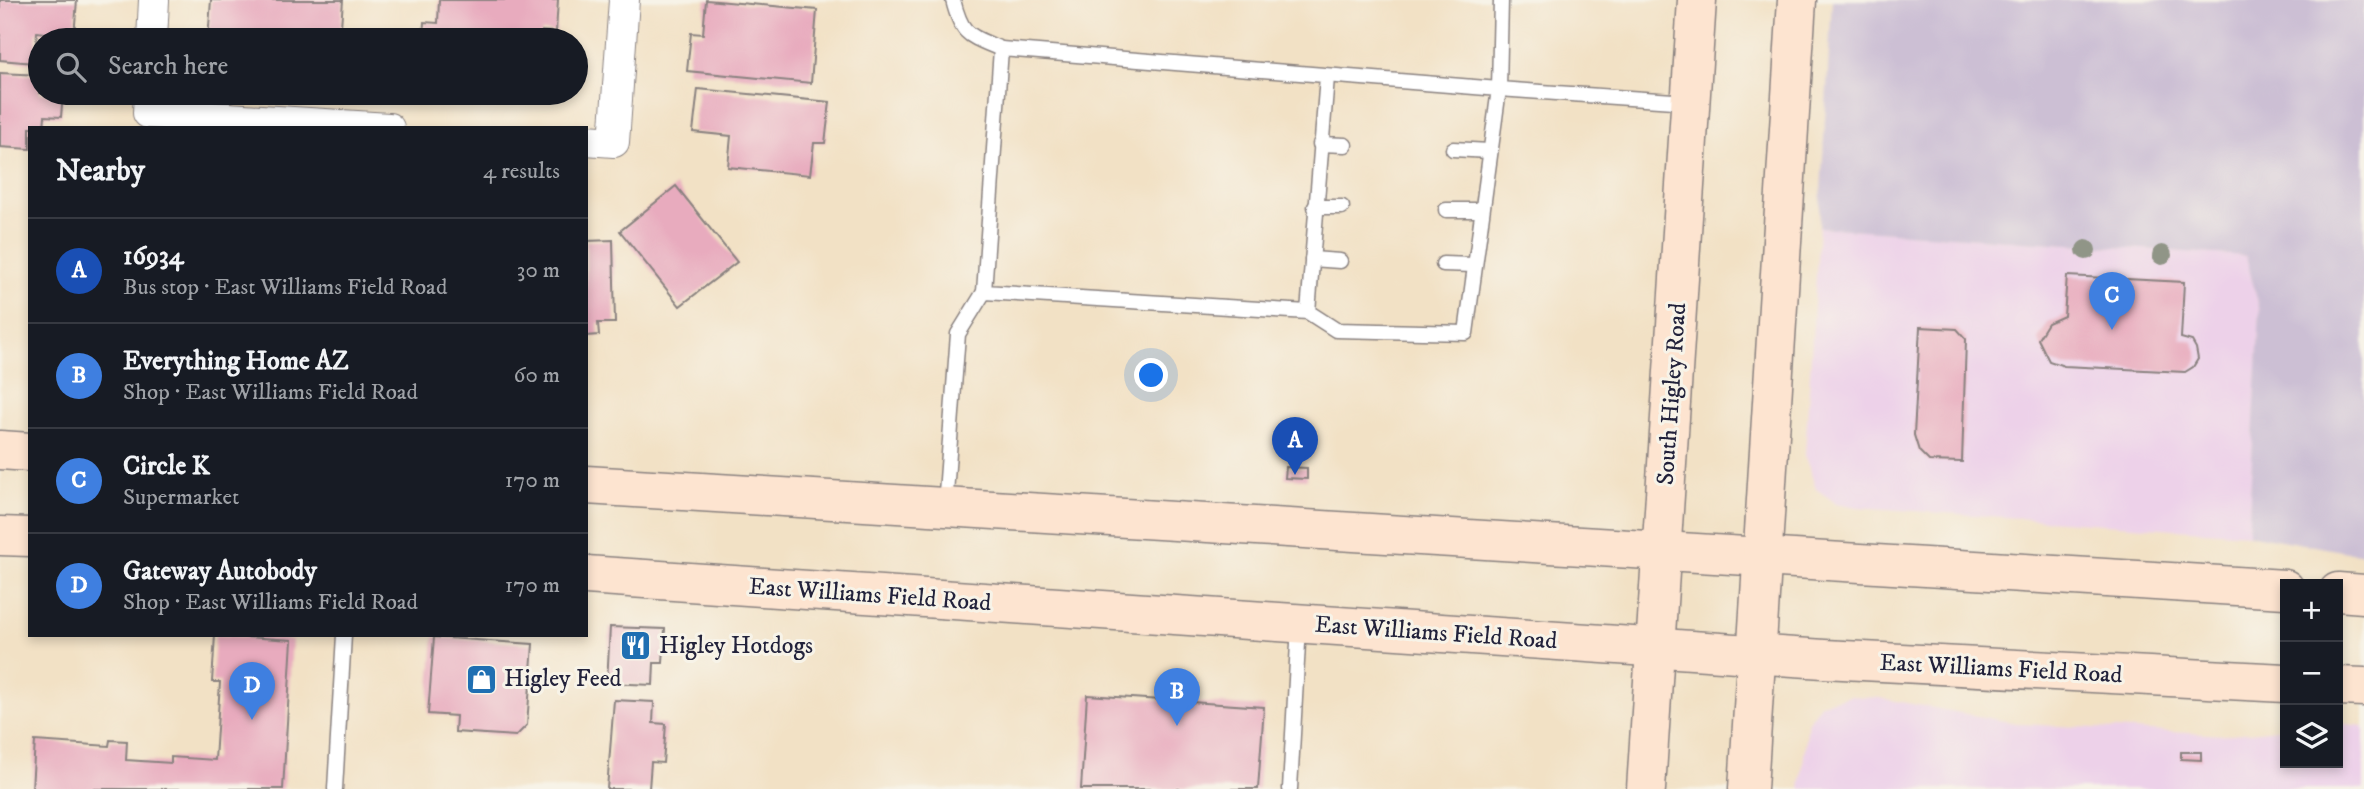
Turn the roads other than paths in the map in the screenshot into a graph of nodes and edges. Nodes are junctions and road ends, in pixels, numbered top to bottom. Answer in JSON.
{"nodes":[{"id":1,"x":155,"y":0,"type":"edge"},
{"id":2,"x":624,"y":0,"type":"edge"},
{"id":3,"x":953,"y":0,"type":"edge"},
{"id":4,"x":1501,"y":0,"type":"edge"},
{"id":5,"x":1697,"y":0,"type":"edge"},
{"id":6,"x":1797,"y":0,"type":"edge"},
{"id":7,"x":153,"y":28,"type":"edge"},
{"id":8,"x":1001,"y":49,"type":"junction"},
{"id":9,"x":1326,"y":77,"type":"junction"},
{"id":10,"x":1499,"y":89,"type":"junction"},
{"id":11,"x":1690,"y":102,"type":"junction"},
{"id":12,"x":168,"y":105,"type":"edge"},
{"id":13,"x":372,"y":126,"type":"edge"},
{"id":14,"x":600,"y":141,"type":"edge"},
{"id":15,"x":1320,"y":144,"type":"junction"},
{"id":16,"x":1345,"y":145,"type":"dead end"},
{"id":17,"x":1453,"y":149,"type":"dead end"},
{"id":18,"x":1489,"y":151,"type":"junction"},
{"id":19,"x":1315,"y":207,"type":"junction"},
{"id":20,"x":1342,"y":208,"type":"dead end"},
{"id":21,"x":1446,"y":210,"type":"dead end"},
{"id":22,"x":1481,"y":210,"type":"junction"},
{"id":23,"x":1312,"y":259,"type":"junction"},
{"id":24,"x":1340,"y":261,"type":"dead end"},
{"id":25,"x":1443,"y":264,"type":"dead end"},
{"id":26,"x":1474,"y":265,"type":"junction"},
{"id":27,"x":984,"y":292,"type":"junction"},
{"id":28,"x":1308,"y":313,"type":"junction"},
{"id":29,"x":0,"y":450,"type":"edge"},
{"id":30,"x":28,"y":452,"type":"edge"},
{"id":31,"x":588,"y":485,"type":"edge"},
{"id":32,"x":945,"y":506,"type":"junction"},
{"id":33,"x":0,"y":536,"type":"edge"},
{"id":34,"x":28,"y":537,"type":"edge"},
{"id":35,"x":1661,"y":550,"type":"junction"},
{"id":36,"x":1760,"y":558,"type":"junction"},
{"id":37,"x":588,"y":575,"type":"edge"},
{"id":38,"x":2280,"y":589,"type":"edge"},
{"id":39,"x":2343,"y":592,"type":"edge"},
{"id":40,"x":2364,"y":594,"type":"edge"},
{"id":41,"x":1299,"y":624,"type":"junction"},
{"id":42,"x":345,"y":637,"type":"edge"},
{"id":43,"x":1656,"y":648,"type":"junction"},
{"id":44,"x":1756,"y":654,"type":"junction"},
{"id":45,"x":2280,"y":683,"type":"edge"},
{"id":46,"x":2343,"y":685,"type":"edge"},
{"id":47,"x":2364,"y":687,"type":"edge"},
{"id":48,"x":335,"y":789,"type":"edge"},
{"id":49,"x":1290,"y":789,"type":"edge"},
{"id":50,"x":1646,"y":789,"type":"edge"},
{"id":51,"x":1748,"y":789,"type":"edge"}],
"edges":[{"from":1,"to":7,"type":"street"},
{"from":2,"to":14,"type":"street"},
{"from":3,"to":8,"type":"lane"},
{"from":4,"to":10,"type":"lane"},
{"from":5,"to":11,"type":"main road","name":"South Higley Road"},
{"from":6,"to":36,"type":"main road"},
{"from":8,"to":9,"type":"lane"},
{"from":8,"to":27,"type":"lane"},
{"from":9,"to":10,"type":"lane"},
{"from":9,"to":15,"type":"lane"},
{"from":10,"to":11,"type":"lane"},
{"from":10,"to":18,"type":"lane"},
{"from":11,"to":35,"type":"main road","name":"South Higley Road"},
{"from":12,"to":13,"type":"street"},
{"from":15,"to":16,"type":"lane"},
{"from":15,"to":19,"type":"lane"},
{"from":17,"to":18,"type":"lane"},
{"from":18,"to":22,"type":"lane"},
{"from":19,"to":20,"type":"lane"},
{"from":19,"to":23,"type":"lane"},
{"from":21,"to":22,"type":"lane"},
{"from":22,"to":26,"type":"lane"},
{"from":23,"to":24,"type":"lane"},
{"from":23,"to":28,"type":"lane"},
{"from":25,"to":26,"type":"lane"},
{"from":26,"to":28,"type":"lane"},
{"from":27,"to":28,"type":"lane"},
{"from":27,"to":32,"type":"lane"},
{"from":29,"to":30,"type":"main road"},
{"from":31,"to":32,"type":"main road"},
{"from":32,"to":35,"type":"main road"},
{"from":33,"to":34,"type":"main road"},
{"from":35,"to":36,"type":"main road"},
{"from":35,"to":43,"type":"main road","name":"South Higley Road"},
{"from":36,"to":38,"type":"main road"},
{"from":36,"to":44,"type":"main road"},
{"from":37,"to":41,"type":"main road","name":"East Williams Field Road"},
{"from":39,"to":40,"type":"main road"},
{"from":41,"to":43,"type":"main road","name":"East Williams Field Road"},
{"from":41,"to":49,"type":"lane"},
{"from":42,"to":48,"type":"lane"},
{"from":43,"to":44,"type":"main road","name":"East Williams Field Road"},
{"from":43,"to":50,"type":"main road","name":"South Higley Road"},
{"from":44,"to":45,"type":"main road","name":"East Williams Field Road"},
{"from":44,"to":51,"type":"main road"},
{"from":46,"to":47,"type":"main road"}]}
